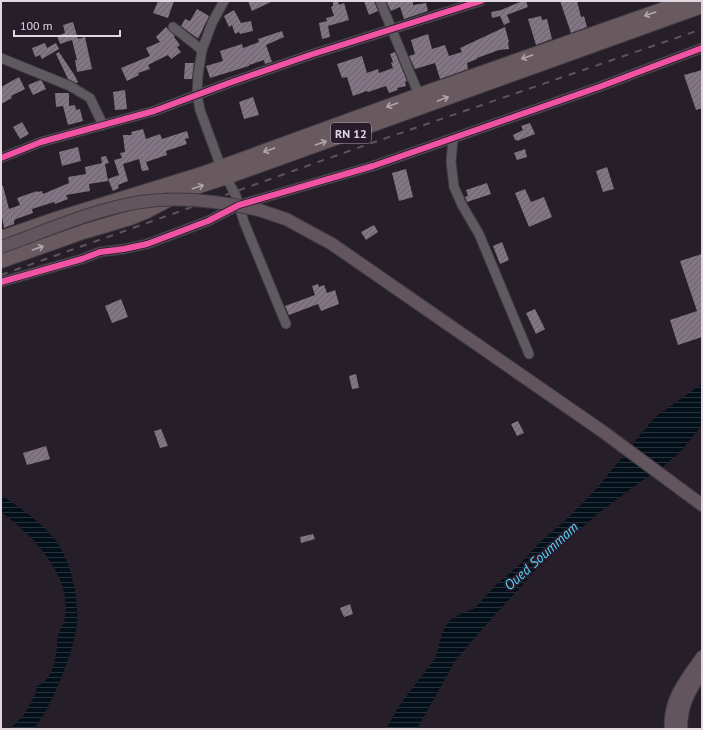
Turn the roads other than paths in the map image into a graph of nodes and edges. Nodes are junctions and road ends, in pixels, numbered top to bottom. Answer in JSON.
{"nodes":[{"id":1,"x":224,"y":1,"type":"edge"},
{"id":2,"x":380,"y":1,"type":"edge"},
{"id":3,"x":481,"y":1,"type":"edge"},
{"id":4,"x":687,"y":1,"type":"edge"},
{"id":5,"x":702,"y":6,"type":"edge"},
{"id":6,"x":173,"y":27,"type":"dead end"},
{"id":7,"x":392,"y":30,"type":"junction"},
{"id":8,"x":702,"y":48,"type":"edge"},
{"id":9,"x":202,"y":50,"type":"junction"},
{"id":10,"x":1,"y":58,"type":"edge"},
{"id":11,"x":197,"y":94,"type":"junction"},
{"id":12,"x":419,"y":95,"type":"junction"},
{"id":13,"x":103,"y":125,"type":"junction"},
{"id":14,"x":453,"y":138,"type":"junction"},
{"id":15,"x":1,"y":158,"type":"edge"},
{"id":16,"x":224,"y":172,"type":"junction"},
{"id":17,"x":239,"y":204,"type":"junction"},
{"id":18,"x":1,"y":238,"type":"edge"},
{"id":19,"x":1,"y":247,"type":"edge"},
{"id":20,"x":1,"y":261,"type":"edge"},
{"id":21,"x":1,"y":282,"type":"edge"},
{"id":22,"x":286,"y":324,"type":"dead end"},
{"id":23,"x":529,"y":354,"type":"dead end"},
{"id":24,"x":701,"y":504,"type":"edge"},
{"id":25,"x":702,"y":657,"type":"edge"},
{"id":26,"x":702,"y":672,"type":"edge"},
{"id":27,"x":671,"y":729,"type":"edge"},
{"id":28,"x":681,"y":729,"type":"edge"}],
"edges":[{"from":1,"to":9,"type":"street"},
{"from":2,"to":7,"type":"street"},
{"from":3,"to":7,"type":"street"},
{"from":4,"to":12,"type":"highway","number":"RN 12","one_way":true},
{"from":16,"to":5,"type":"highway","number":"RN 12","one_way":true},
{"from":6,"to":9,"type":"street"},
{"from":7,"to":11,"type":"street"},
{"from":7,"to":12,"type":"street"},
{"from":8,"to":14,"type":"street"},
{"from":9,"to":11,"type":"street"},
{"from":10,"to":13,"type":"street"},
{"from":11,"to":13,"type":"street"},
{"from":11,"to":16,"type":"street"},
{"from":12,"to":16,"type":"highway","number":"RN 12","one_way":true},
{"from":13,"to":15,"type":"street"},
{"from":14,"to":17,"type":"street"},
{"from":14,"to":23,"type":"street"},
{"from":16,"to":17,"type":"street"},
{"from":16,"to":18,"type":"highway","number":"RN 12"},
{"from":20,"to":16,"type":"highway","number":"RN 12","one_way":true},
{"from":17,"to":21,"type":"street"},
{"from":17,"to":22,"type":"street"},
{"from":19,"to":24,"type":"main road","bridge":true},
{"from":25,"to":27,"type":"main road"},
{"from":26,"to":28,"type":"main road"}]}
